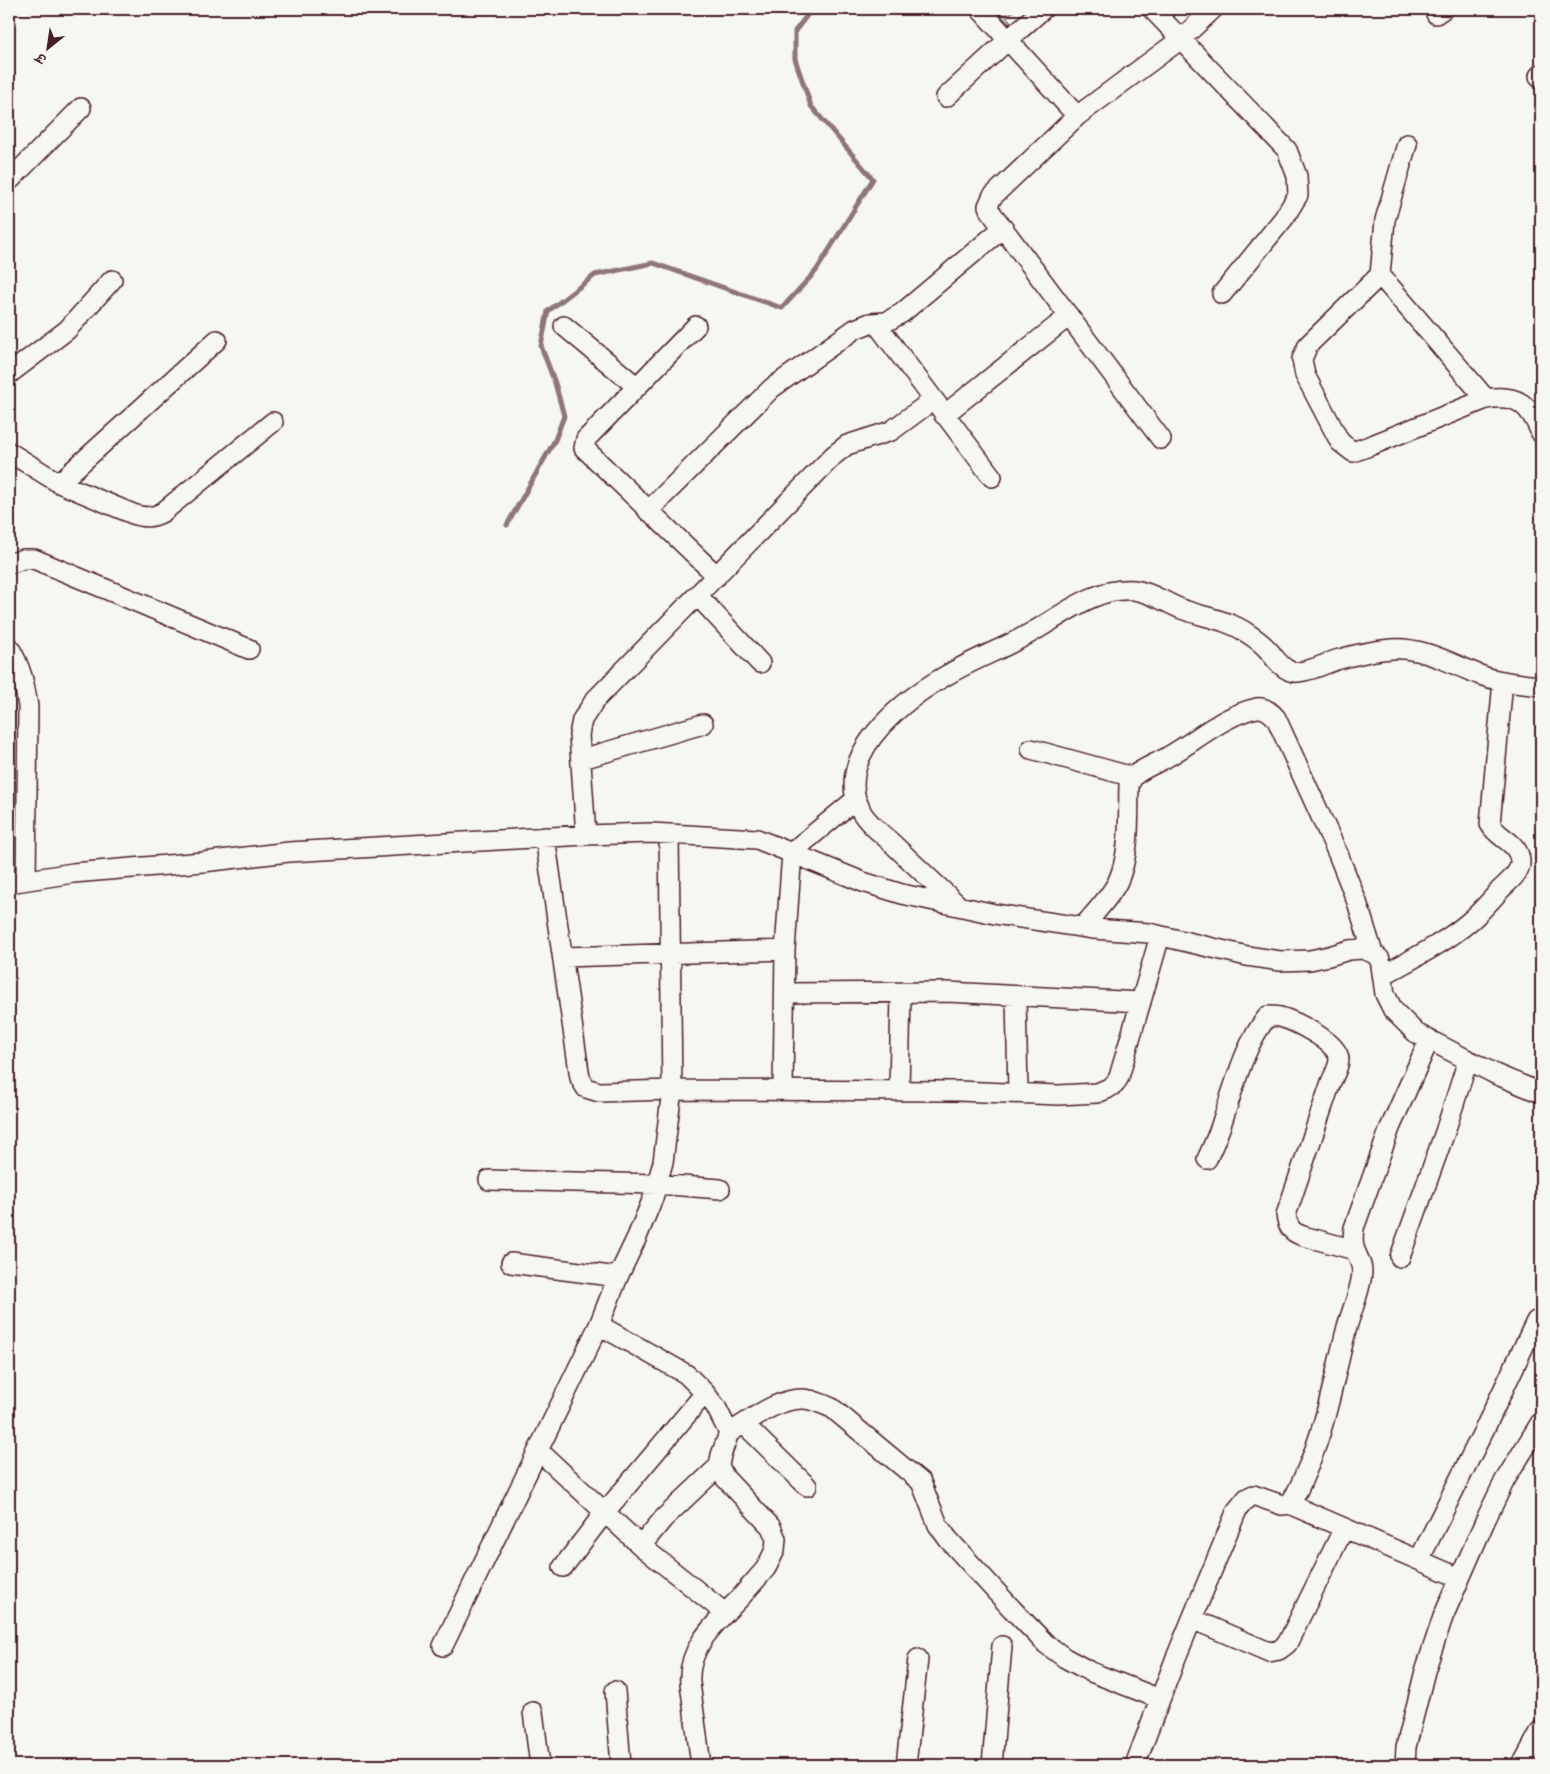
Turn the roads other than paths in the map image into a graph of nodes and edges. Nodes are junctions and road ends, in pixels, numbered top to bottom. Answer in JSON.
{"nodes":[{"id":1,"x":980,"y":9,"type":"edge"},
{"id":2,"x":1043,"y":9,"type":"edge"},
{"id":3,"x":1152,"y":9,"type":"edge"},
{"id":4,"x":1213,"y":9,"type":"edge"},
{"id":5,"x":1181,"y":39,"type":"junction"},
{"id":6,"x":1008,"y":40,"type":"junction"},
{"id":7,"x":946,"y":97,"type":"dead end"},
{"id":8,"x":81,"y":108,"type":"dead end"},
{"id":9,"x":1076,"y":116,"type":"junction"},
{"id":10,"x":1407,"y":144,"type":"dead end"},
{"id":11,"x":9,"y":180,"type":"edge"},
{"id":12,"x":1003,"y":228,"type":"junction"},
{"id":13,"x":1380,"y":275,"type":"junction"},
{"id":14,"x":112,"y":280,"type":"dead end"},
{"id":15,"x":1222,"y":294,"type":"dead end"},
{"id":16,"x":1069,"y":316,"type":"junction"},
{"id":17,"x":876,"y":323,"type":"junction"},
{"id":18,"x":564,"y":326,"type":"dead end"},
{"id":19,"x":696,"y":326,"type":"dead end"},
{"id":20,"x":217,"y":340,"type":"dead end"},
{"id":21,"x":9,"y":374,"type":"edge"},
{"id":22,"x":636,"y":386,"type":"junction"},
{"id":23,"x":1486,"y":399,"type":"junction"},
{"id":24,"x":939,"y":408,"type":"junction"},
{"id":25,"x":274,"y":422,"type":"dead end"},
{"id":26,"x":1541,"y":433,"type":"edge"},
{"id":27,"x":1161,"y":439,"type":"dead end"},
{"id":28,"x":9,"y":452,"type":"edge"},
{"id":29,"x":992,"y":477,"type":"dead end"},
{"id":30,"x":58,"y":482,"type":"junction"},
{"id":31,"x":648,"y":510,"type":"junction"},
{"id":32,"x":9,"y":564,"type":"edge"},
{"id":33,"x":717,"y":576,"type":"junction"},
{"id":34,"x":698,"y":596,"type":"junction"},
{"id":35,"x":9,"y":647,"type":"edge"},
{"id":36,"x":248,"y":649,"type":"dead end"},
{"id":37,"x":760,"y":663,"type":"dead end"},
{"id":38,"x":1502,"y":681,"type":"junction"},
{"id":39,"x":1541,"y":686,"type":"edge"},
{"id":40,"x":703,"y":724,"type":"dead end"},
{"id":41,"x":1031,"y":749,"type":"dead end"},
{"id":42,"x":582,"y":759,"type":"junction"},
{"id":43,"x":1133,"y":776,"type":"junction"},
{"id":44,"x":856,"y":799,"type":"junction"},
{"id":45,"x":669,"y":834,"type":"junction"},
{"id":46,"x":586,"y":835,"type":"junction"},
{"id":47,"x":545,"y":837,"type":"junction"},
{"id":48,"x":792,"y":852,"type":"junction"},
{"id":49,"x":17,"y":882,"type":"edge"},
{"id":50,"x":959,"y":906,"type":"junction"},
{"id":51,"x":1082,"y":927,"type":"junction"},
{"id":52,"x":1160,"y":936,"type":"junction"},
{"id":53,"x":785,"y":950,"type":"junction"},
{"id":54,"x":1373,"y":953,"type":"junction"},
{"id":55,"x":670,"y":954,"type":"junction"},
{"id":56,"x":563,"y":957,"type":"junction"},
{"id":57,"x":1383,"y":975,"type":"junction"},
{"id":58,"x":785,"y":993,"type":"junction"},
{"id":59,"x":900,"y":993,"type":"junction"},
{"id":60,"x":1016,"y":996,"type":"junction"},
{"id":61,"x":1141,"y":1002,"type":"junction"},
{"id":62,"x":1428,"y":1040,"type":"junction"},
{"id":63,"x":1468,"y":1060,"type":"junction"},
{"id":64,"x":672,"y":1090,"type":"junction"},
{"id":65,"x":783,"y":1090,"type":"junction"},
{"id":66,"x":899,"y":1091,"type":"junction"},
{"id":67,"x":1018,"y":1093,"type":"junction"},
{"id":68,"x":1541,"y":1093,"type":"edge"},
{"id":69,"x":1207,"y":1159,"type":"dead end"},
{"id":70,"x":490,"y":1180,"type":"dead end"},
{"id":71,"x":657,"y":1184,"type":"junction"},
{"id":72,"x":720,"y":1189,"type":"dead end"},
{"id":73,"x":1355,"y":1250,"type":"junction"},
{"id":74,"x":1400,"y":1257,"type":"dead end"},
{"id":75,"x":511,"y":1263,"type":"dead end"},
{"id":76,"x":618,"y":1277,"type":"junction"},
{"id":77,"x":1536,"y":1321,"type":"dead end"},
{"id":78,"x":599,"y":1325,"type":"junction"},
{"id":79,"x":705,"y":1392,"type":"junction"},
{"id":80,"x":1541,"y":1422,"type":"edge"},
{"id":81,"x":736,"y":1429,"type":"junction"},
{"id":82,"x":539,"y":1451,"type":"junction"},
{"id":83,"x":719,"y":1466,"type":"junction"},
{"id":84,"x":806,"y":1486,"type":"dead end"},
{"id":85,"x":1289,"y":1504,"type":"junction"},
{"id":86,"x":605,"y":1512,"type":"junction"},
{"id":87,"x":1344,"y":1528,"type":"junction"},
{"id":88,"x":641,"y":1546,"type":"junction"},
{"id":89,"x":1419,"y":1560,"type":"junction"},
{"id":90,"x":563,"y":1567,"type":"dead end"},
{"id":91,"x":1460,"y":1578,"type":"junction"},
{"id":92,"x":725,"y":1613,"type":"junction"},
{"id":93,"x":1192,"y":1619,"type":"junction"},
{"id":94,"x":443,"y":1646,"type":"dead end"},
{"id":95,"x":1002,"y":1646,"type":"dead end"},
{"id":96,"x":918,"y":1659,"type":"dead end"},
{"id":97,"x":615,"y":1691,"type":"dead end"},
{"id":98,"x":1160,"y":1699,"type":"junction"},
{"id":99,"x":533,"y":1712,"type":"dead end"},
{"id":100,"x":1541,"y":1730,"type":"edge"},
{"id":101,"x":540,"y":1765,"type":"edge"},
{"id":102,"x":621,"y":1765,"type":"edge"},
{"id":103,"x":701,"y":1765,"type":"edge"},
{"id":104,"x":906,"y":1765,"type":"edge"},
{"id":105,"x":992,"y":1765,"type":"edge"},
{"id":106,"x":1135,"y":1765,"type":"edge"},
{"id":107,"x":1405,"y":1765,"type":"edge"},
{"id":108,"x":1522,"y":1765,"type":"edge"}],
"edges":[{"from":1,"to":6,"type":"street"},
{"from":2,"to":6,"type":"street"},
{"from":3,"to":5,"type":"street"},
{"from":4,"to":5,"type":"street"},
{"from":5,"to":9,"type":"street"},
{"from":5,"to":15,"type":"street"},
{"from":6,"to":7,"type":"street"},
{"from":6,"to":9,"type":"street"},
{"from":8,"to":11,"type":"street"},
{"from":9,"to":12,"type":"street"},
{"from":10,"to":13,"type":"street"},
{"from":12,"to":16,"type":"street"},
{"from":12,"to":17,"type":"street"},
{"from":13,"to":23,"type":"street"},
{"from":13,"to":23,"type":"street"},
{"from":14,"to":21,"type":"street"},
{"from":16,"to":24,"type":"street"},
{"from":16,"to":27,"type":"street"},
{"from":17,"to":24,"type":"street"},
{"from":17,"to":31,"type":"street"},
{"from":18,"to":22,"type":"street"},
{"from":19,"to":22,"type":"street"},
{"from":20,"to":30,"type":"street"},
{"from":22,"to":31,"type":"street"},
{"from":23,"to":26,"type":"street"},
{"from":24,"to":29,"type":"street"},
{"from":24,"to":33,"type":"street"},
{"from":25,"to":30,"type":"street"},
{"from":28,"to":30,"type":"street"},
{"from":31,"to":33,"type":"street"},
{"from":32,"to":36,"type":"street"},
{"from":33,"to":34,"type":"street"},
{"from":34,"to":37,"type":"street"},
{"from":34,"to":42,"type":"street"},
{"from":35,"to":49,"type":"street"},
{"from":38,"to":39,"type":"street"},
{"from":38,"to":44,"type":"street"},
{"from":38,"to":57,"type":"street"},
{"from":40,"to":42,"type":"street"},
{"from":41,"to":43,"type":"street"},
{"from":42,"to":46,"type":"street"},
{"from":43,"to":51,"type":"street"},
{"from":43,"to":54,"type":"street"},
{"from":44,"to":48,"type":"street"},
{"from":44,"to":50,"type":"street"},
{"from":45,"to":46,"type":"street"},
{"from":45,"to":48,"type":"street"},
{"from":45,"to":55,"type":"street"},
{"from":46,"to":47,"type":"street"},
{"from":47,"to":49,"type":"street"},
{"from":47,"to":56,"type":"street"},
{"from":48,"to":50,"type":"street"},
{"from":48,"to":53,"type":"street"},
{"from":50,"to":51,"type":"street"},
{"from":51,"to":52,"type":"street"},
{"from":52,"to":54,"type":"street"},
{"from":52,"to":61,"type":"street"},
{"from":53,"to":55,"type":"street"},
{"from":53,"to":58,"type":"street"},
{"from":54,"to":57,"type":"street"},
{"from":55,"to":56,"type":"street"},
{"from":55,"to":64,"type":"street"},
{"from":56,"to":64,"type":"street"},
{"from":57,"to":62,"type":"street"},
{"from":58,"to":59,"type":"street"},
{"from":58,"to":65,"type":"street"},
{"from":59,"to":60,"type":"street"},
{"from":59,"to":66,"type":"street"},
{"from":60,"to":61,"type":"street"},
{"from":60,"to":67,"type":"street"},
{"from":61,"to":67,"type":"street"},
{"from":62,"to":63,"type":"street"},
{"from":62,"to":73,"type":"street"},
{"from":63,"to":68,"type":"street"},
{"from":63,"to":74,"type":"street"},
{"from":64,"to":65,"type":"street"},
{"from":64,"to":71,"type":"street"},
{"from":65,"to":66,"type":"street"},
{"from":66,"to":67,"type":"street"},
{"from":69,"to":73,"type":"street"},
{"from":70,"to":71,"type":"street"},
{"from":71,"to":72,"type":"street"},
{"from":71,"to":76,"type":"street"},
{"from":73,"to":85,"type":"street"},
{"from":75,"to":76,"type":"street"},
{"from":76,"to":78,"type":"street"},
{"from":77,"to":89,"type":"street"},
{"from":78,"to":79,"type":"street"},
{"from":78,"to":82,"type":"street"},
{"from":79,"to":81,"type":"street"},
{"from":79,"to":86,"type":"street"},
{"from":80,"to":91,"type":"street"},
{"from":81,"to":83,"type":"street"},
{"from":81,"to":84,"type":"street"},
{"from":81,"to":98,"type":"street"},
{"from":82,"to":86,"type":"street"},
{"from":82,"to":94,"type":"street"},
{"from":83,"to":88,"type":"street"},
{"from":83,"to":92,"type":"street"},
{"from":85,"to":87,"type":"street"},
{"from":85,"to":93,"type":"street"},
{"from":86,"to":88,"type":"street"},
{"from":86,"to":90,"type":"street"},
{"from":87,"to":89,"type":"street"},
{"from":87,"to":93,"type":"street"},
{"from":88,"to":92,"type":"street"},
{"from":89,"to":91,"type":"street"},
{"from":91,"to":107,"type":"street"},
{"from":92,"to":103,"type":"street"},
{"from":93,"to":98,"type":"street"},
{"from":95,"to":105,"type":"street"},
{"from":96,"to":104,"type":"street"},
{"from":97,"to":102,"type":"street"},
{"from":98,"to":106,"type":"street"},
{"from":99,"to":101,"type":"street"},
{"from":100,"to":108,"type":"street"}]}
